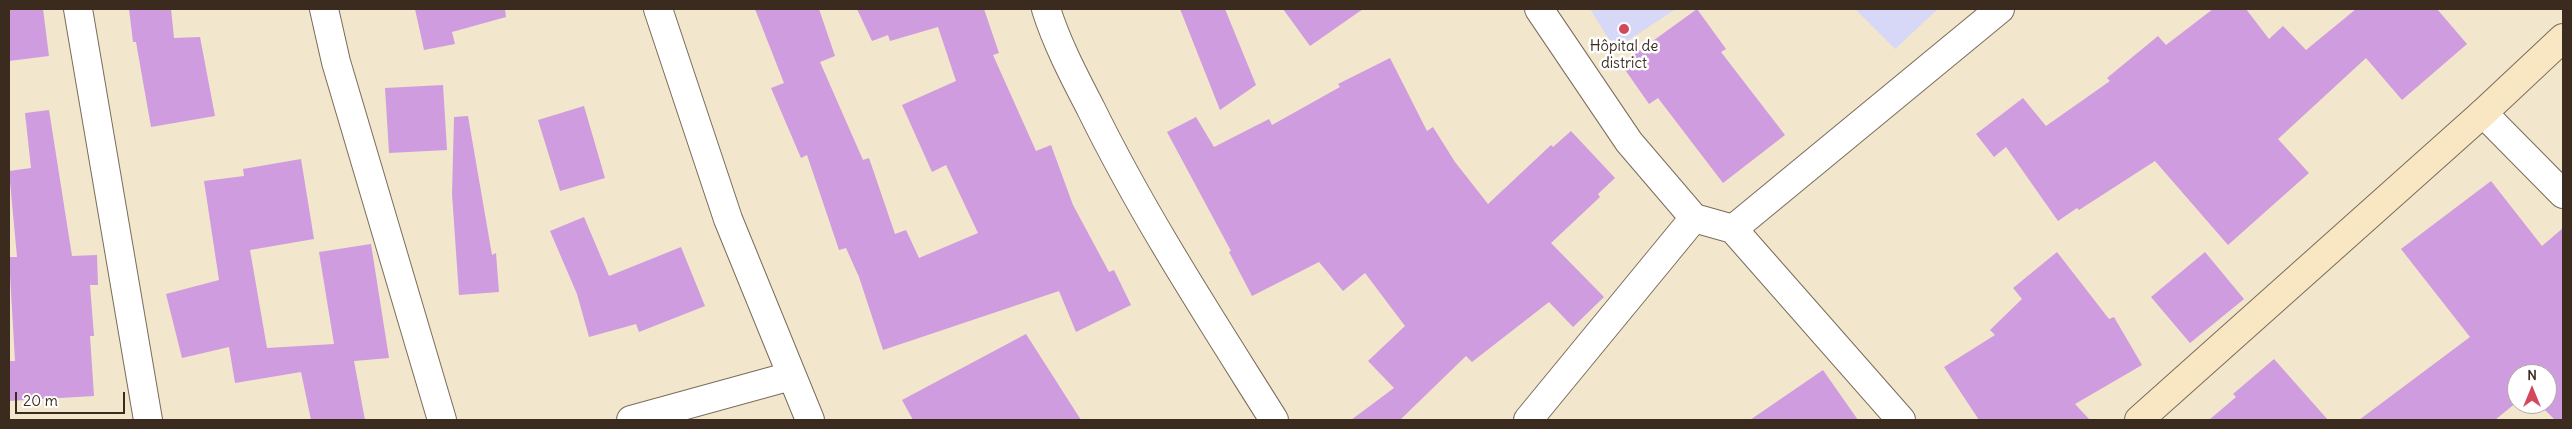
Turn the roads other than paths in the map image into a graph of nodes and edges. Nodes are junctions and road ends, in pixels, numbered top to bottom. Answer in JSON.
{"nodes":[{"id":1,"x":78,"y":9,"type":"edge"},
{"id":2,"x":324,"y":9,"type":"edge"},
{"id":3,"x":658,"y":9,"type":"edge"},
{"id":4,"x":1046,"y":9,"type":"edge"},
{"id":5,"x":1539,"y":9,"type":"edge"},
{"id":6,"x":2000,"y":9,"type":"edge"},
{"id":7,"x":2563,"y":38,"type":"edge"},
{"id":8,"x":2483,"y":113,"type":"junction"},
{"id":9,"x":2563,"y":194,"type":"edge"},
{"id":10,"x":1694,"y":218,"type":"junction"},
{"id":11,"x":1733,"y":229,"type":"junction"},
{"id":12,"x":792,"y":376,"type":"junction"},
{"id":13,"x":148,"y":420,"type":"edge"},
{"id":14,"x":442,"y":420,"type":"edge"},
{"id":15,"x":631,"y":420,"type":"edge"},
{"id":16,"x":810,"y":420,"type":"edge"},
{"id":17,"x":1274,"y":420,"type":"edge"},
{"id":18,"x":1528,"y":420,"type":"edge"},
{"id":19,"x":1901,"y":420,"type":"edge"},
{"id":20,"x":2139,"y":420,"type":"edge"}],
"edges":[{"from":1,"to":13,"type":"street"},
{"from":2,"to":14,"type":"street"},
{"from":3,"to":12,"type":"street"},
{"from":4,"to":17,"type":"street"},
{"from":5,"to":10,"type":"street"},
{"from":6,"to":11,"type":"street"},
{"from":7,"to":8,"type":"street"},
{"from":8,"to":9,"type":"street"},
{"from":8,"to":20,"type":"street"},
{"from":10,"to":11,"type":"street"},
{"from":10,"to":18,"type":"street"},
{"from":11,"to":19,"type":"street"},
{"from":12,"to":15,"type":"street"},
{"from":12,"to":16,"type":"street"}]}
